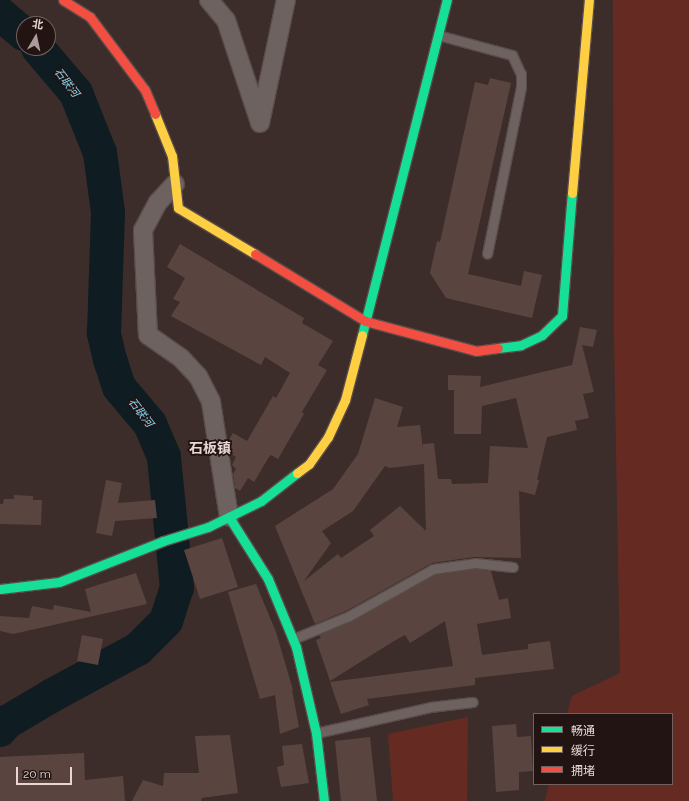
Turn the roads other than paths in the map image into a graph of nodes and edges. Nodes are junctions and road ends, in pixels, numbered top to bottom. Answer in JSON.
{"nodes":[{"id":1,"x":63,"y":0,"type":"edge"},
{"id":2,"x":210,"y":0,"type":"edge"},
{"id":3,"x":286,"y":0,"type":"edge"},
{"id":4,"x":447,"y":0,"type":"edge"},
{"id":5,"x":589,"y":0,"type":"edge"},
{"id":6,"x":438,"y":35,"type":"junction"},
{"id":7,"x":175,"y":184,"type":"junction"},
{"id":8,"x":487,"y":254,"type":"dead end"},
{"id":9,"x":365,"y":321,"type":"junction"},
{"id":10,"x":228,"y":517,"type":"junction"},
{"id":11,"x":513,"y":567,"type":"dead end"},
{"id":12,"x":0,"y":589,"type":"edge"},
{"id":13,"x":293,"y":639,"type":"junction"},
{"id":14,"x":473,"y":702,"type":"dead end"},
{"id":15,"x":316,"y":733,"type":"junction"},
{"id":16,"x":324,"y":801,"type":"edge"}],
"edges":[{"from":1,"to":7,"type":"street"},
{"from":2,"to":3,"type":"street"},
{"from":4,"to":6,"type":"street"},
{"from":5,"to":9,"type":"street"},
{"from":6,"to":8,"type":"lane"},
{"from":6,"to":9,"type":"street"},
{"from":7,"to":9,"type":"street"},
{"from":7,"to":10,"type":"street"},
{"from":9,"to":10,"type":"street"},
{"from":10,"to":12,"type":"street"},
{"from":10,"to":13,"type":"street"},
{"from":11,"to":13,"type":"lane"},
{"from":13,"to":15,"type":"street"},
{"from":14,"to":15,"type":"lane"},
{"from":15,"to":16,"type":"street"}]}
